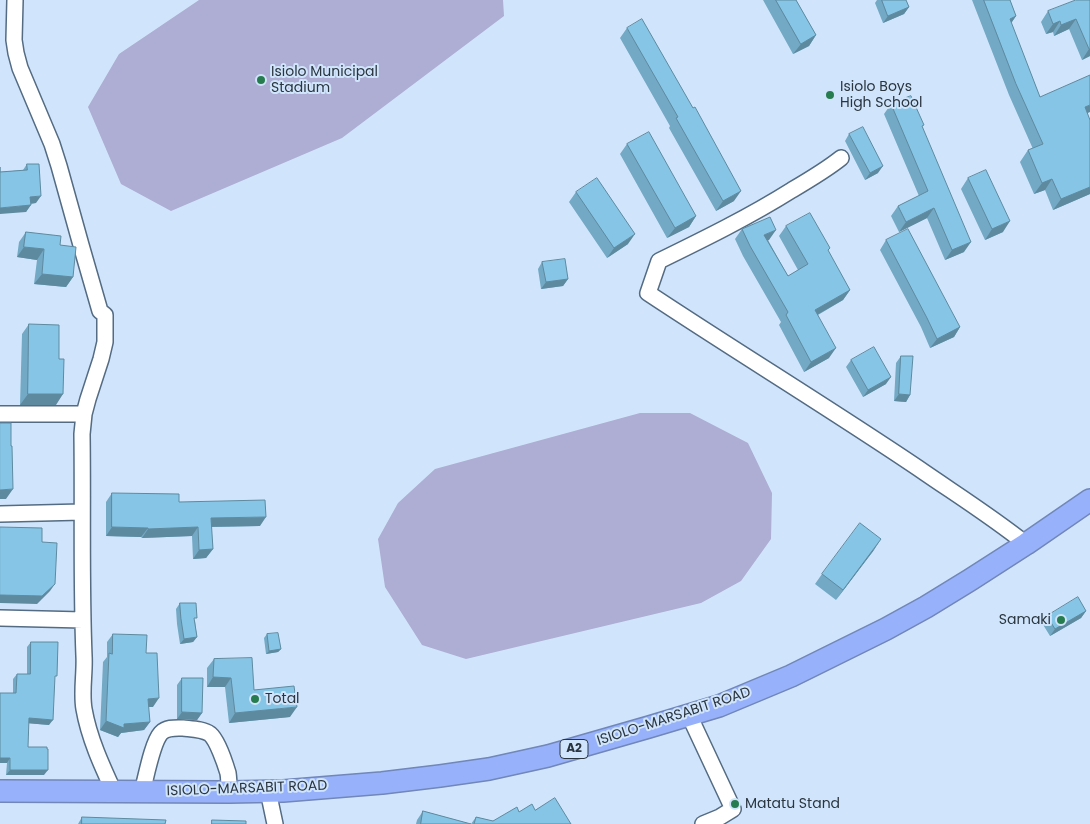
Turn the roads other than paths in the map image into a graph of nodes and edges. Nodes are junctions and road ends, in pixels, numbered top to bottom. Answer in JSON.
{"nodes":[{"id":1,"x":15,"y":0,"type":"edge"},
{"id":2,"x":841,"y":158,"type":"dead end"},
{"id":3,"x":0,"y":414,"type":"edge"},
{"id":4,"x":84,"y":414,"type":"junction"},
{"id":5,"x":1090,"y":500,"type":"edge"},
{"id":6,"x":82,"y":512,"type":"junction"},
{"id":7,"x":0,"y":514,"type":"edge"},
{"id":8,"x":1026,"y":544,"type":"junction"},
{"id":9,"x":0,"y":618,"type":"edge"},
{"id":10,"x":82,"y":620,"type":"junction"},
{"id":11,"x":689,"y":715,"type":"junction"},
{"id":12,"x":0,"y":791,"type":"edge"},
{"id":13,"x":268,"y":791,"type":"junction"},
{"id":14,"x":114,"y":792,"type":"junction"},
{"id":15,"x":142,"y":792,"type":"junction"},
{"id":16,"x":229,"y":792,"type":"junction"},
{"id":17,"x":275,"y":824,"type":"edge"},
{"id":18,"x":703,"y":824,"type":"edge"}],
"edges":[{"from":1,"to":4,"type":"street"},
{"from":2,"to":8,"type":"street"},
{"from":3,"to":4,"type":"street"},
{"from":4,"to":6,"type":"street"},
{"from":5,"to":8,"type":"highway","name":"ISIOLO-MARSABIT ROAD","number":"A2"},
{"from":6,"to":7,"type":"street"},
{"from":6,"to":10,"type":"street"},
{"from":8,"to":11,"type":"highway","name":"ISIOLO-MARSABIT ROAD","number":"A2"},
{"from":9,"to":10,"type":"street"},
{"from":10,"to":14,"type":"street"},
{"from":11,"to":13,"type":"highway","name":"ISIOLO-MARSABIT ROAD","number":"A2"},
{"from":11,"to":18,"type":"street"},
{"from":12,"to":14,"type":"highway","name":"ISIOLO-MARSABIT ROAD","number":"A2"},
{"from":13,"to":16,"type":"highway","name":"ISIOLO-MARSABIT ROAD","number":"A2"},
{"from":13,"to":17,"type":"street"},
{"from":14,"to":15,"type":"highway","name":"ISIOLO-MARSABIT ROAD","number":"A2"},
{"from":15,"to":16,"type":"highway","name":"ISIOLO-MARSABIT ROAD","number":"A2"},
{"from":15,"to":16,"type":"street"}]}
